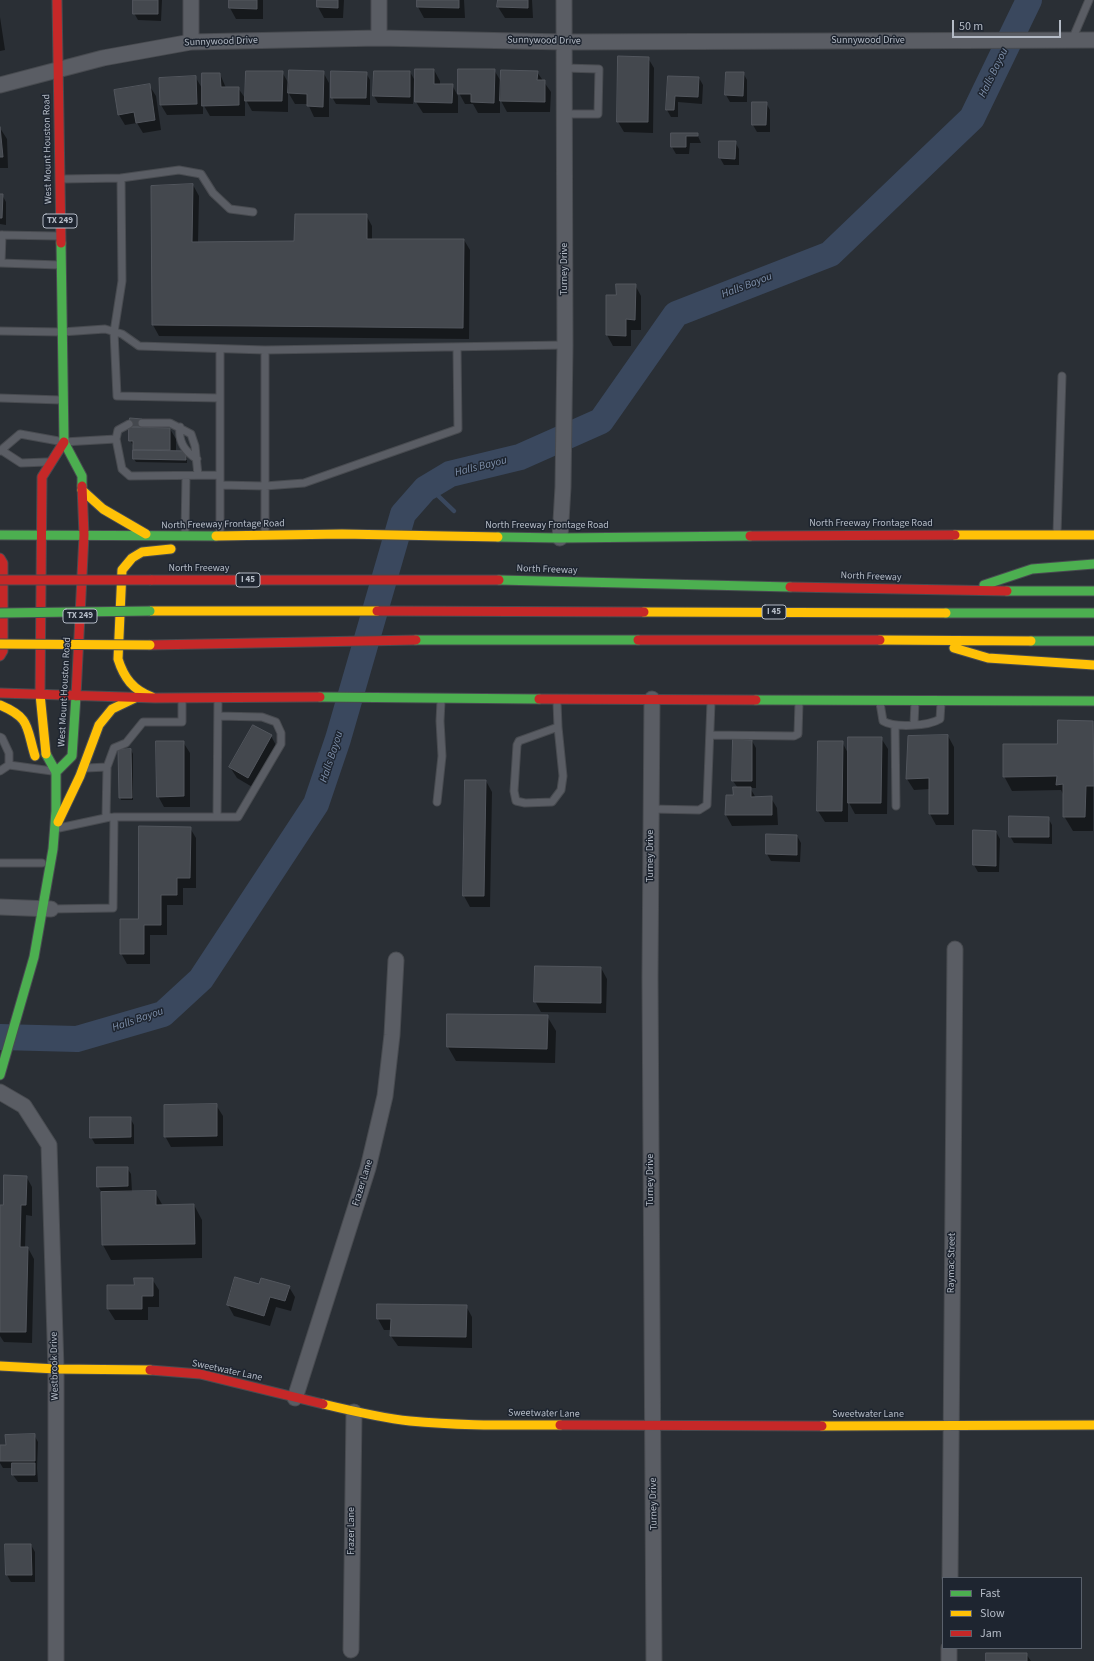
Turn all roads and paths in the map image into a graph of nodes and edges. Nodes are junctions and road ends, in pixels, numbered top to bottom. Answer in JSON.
{"nodes":[{"id":1,"x":57,"y":0,"type":"edge"},
{"id":2,"x":191,"y":0,"type":"edge"},
{"id":3,"x":379,"y":0,"type":"edge"},
{"id":4,"x":564,"y":0,"type":"edge"},
{"id":5,"x":1089,"y":0,"type":"edge"},
{"id":6,"x":379,"y":38,"type":"junction"},
{"id":7,"x":1072,"y":40,"type":"junction"},
{"id":8,"x":1094,"y":40,"type":"edge"},
{"id":9,"x":191,"y":42,"type":"junction"},
{"id":10,"x":564,"y":42,"type":"junction"},
{"id":11,"x":564,"y":68,"type":"junction"},
{"id":12,"x":57,"y":71,"type":"junction"},
{"id":13,"x":0,"y":85,"type":"edge"},
{"id":14,"x":564,"y":114,"type":"junction"},
{"id":15,"x":121,"y":178,"type":"junction"},
{"id":16,"x":59,"y":179,"type":"junction"},
{"id":17,"x":253,"y":212,"type":"dead end"},
{"id":18,"x":1,"y":235,"type":"edge"},
{"id":19,"x":60,"y":236,"type":"junction"},
{"id":20,"x":0,"y":263,"type":"edge"},
{"id":21,"x":61,"y":265,"type":"junction"},
{"id":22,"x":0,"y":331,"type":"edge"},
{"id":23,"x":62,"y":332,"type":"junction"},
{"id":24,"x":114,"y":332,"type":"junction"},
{"id":25,"x":565,"y":345,"type":"junction"},
{"id":26,"x":457,"y":347,"type":"junction"},
{"id":27,"x":220,"y":349,"type":"junction"},
{"id":28,"x":265,"y":350,"type":"junction"},
{"id":29,"x":1062,"y":376,"type":"dead end"},
{"id":30,"x":0,"y":398,"type":"edge"},
{"id":31,"x":220,"y":398,"type":"junction"},
{"id":32,"x":63,"y":400,"type":"junction"},
{"id":33,"x":142,"y":423,"type":"dead end"},
{"id":34,"x":129,"y":424,"type":"dead end"},
{"id":35,"x":180,"y":427,"type":"junction"},
{"id":36,"x":116,"y":439,"type":"junction"},
{"id":37,"x":64,"y":442,"type":"junction"},
{"id":38,"x":0,"y":451,"type":"edge"},
{"id":39,"x":197,"y":459,"type":"junction"},
{"id":40,"x":51,"y":462,"type":"junction"},
{"id":41,"x":198,"y":475,"type":"junction"},
{"id":42,"x":220,"y":475,"type":"junction"},
{"id":43,"x":186,"y":476,"type":"junction"},
{"id":44,"x":220,"y":485,"type":"junction"},
{"id":45,"x":265,"y":486,"type":"junction"},
{"id":46,"x":82,"y":490,"type":"junction"},
{"id":47,"x":342,"y":534,"type":"junction"},
{"id":48,"x":1057,"y":534,"type":"junction"},
{"id":49,"x":0,"y":535,"type":"edge"},
{"id":50,"x":84,"y":535,"type":"junction"},
{"id":51,"x":1094,"y":535,"type":"edge"},
{"id":52,"x":42,"y":536,"type":"junction"},
{"id":53,"x":148,"y":536,"type":"junction"},
{"id":54,"x":185,"y":536,"type":"junction"},
{"id":55,"x":220,"y":536,"type":"junction"},
{"id":56,"x":265,"y":536,"type":"junction"},
{"id":57,"x":560,"y":538,"type":"junction"},
{"id":58,"x":283,"y":544,"type":"dead end"},
{"id":59,"x":184,"y":549,"type":"dead end"},
{"id":60,"x":0,"y":558,"type":"edge"},
{"id":61,"x":1094,"y":564,"type":"edge"},
{"id":62,"x":0,"y":580,"type":"edge"},
{"id":63,"x":967,"y":591,"type":"junction"},
{"id":64,"x":1094,"y":591,"type":"edge"},
{"id":65,"x":0,"y":613,"type":"edge"},
{"id":66,"x":1094,"y":613,"type":"edge"},
{"id":67,"x":930,"y":641,"type":"junction"},
{"id":68,"x":1094,"y":641,"type":"edge"},
{"id":69,"x":0,"y":644,"type":"edge"},
{"id":70,"x":0,"y":656,"type":"edge"},
{"id":71,"x":1094,"y":665,"type":"edge"},
{"id":72,"x":0,"y":693,"type":"edge"},
{"id":73,"x":40,"y":694,"type":"junction"},
{"id":74,"x":76,"y":696,"type":"junction"},
{"id":75,"x":137,"y":697,"type":"junction"},
{"id":76,"x":155,"y":698,"type":"junction"},
{"id":77,"x":182,"y":698,"type":"junction"},
{"id":78,"x":218,"y":698,"type":"junction"},
{"id":79,"x":442,"y":699,"type":"junction"},
{"id":80,"x":557,"y":699,"type":"junction"},
{"id":81,"x":652,"y":699,"type":"junction"},
{"id":82,"x":711,"y":700,"type":"junction"},
{"id":83,"x":799,"y":700,"type":"junction"},
{"id":84,"x":879,"y":700,"type":"junction"},
{"id":85,"x":915,"y":700,"type":"junction"},
{"id":86,"x":941,"y":701,"type":"junction"},
{"id":87,"x":1094,"y":701,"type":"edge"},
{"id":88,"x":0,"y":705,"type":"edge"},
{"id":89,"x":218,"y":716,"type":"junction"},
{"id":90,"x":914,"y":724,"type":"junction"},
{"id":91,"x":895,"y":725,"type":"junction"},
{"id":92,"x":558,"y":727,"type":"junction"},
{"id":93,"x":710,"y":735,"type":"junction"},
{"id":94,"x":0,"y":737,"type":"edge"},
{"id":95,"x":9,"y":765,"type":"junction"},
{"id":96,"x":108,"y":767,"type":"junction"},
{"id":97,"x":40,"y":769,"type":"junction"},
{"id":98,"x":77,"y":769,"type":"junction"},
{"id":99,"x":0,"y":771,"type":"edge"},
{"id":100,"x":56,"y":772,"type":"junction"},
{"id":101,"x":437,"y":802,"type":"dead end"},
{"id":102,"x":896,"y":806,"type":"dead end"},
{"id":103,"x":652,"y":809,"type":"junction"},
{"id":104,"x":56,"y":811,"type":"junction"},
{"id":105,"x":110,"y":817,"type":"junction"},
{"id":106,"x":217,"y":817,"type":"junction"},
{"id":107,"x":55,"y":829,"type":"junction"},
{"id":108,"x":0,"y":863,"type":"edge"},
{"id":109,"x":42,"y":863,"type":"dead end"},
{"id":110,"x":0,"y":907,"type":"edge"},
{"id":111,"x":47,"y":909,"type":"junction"},
{"id":112,"x":955,"y":949,"type":"dead end"},
{"id":113,"x":396,"y":960,"type":"dead end"},
{"id":114,"x":0,"y":1075,"type":"edge"},
{"id":115,"x":0,"y":1092,"type":"edge"},
{"id":116,"x":0,"y":1366,"type":"edge"},
{"id":117,"x":56,"y":1369,"type":"junction"},
{"id":118,"x":295,"y":1398,"type":"junction"},
{"id":119,"x":354,"y":1412,"type":"junction"},
{"id":120,"x":1094,"y":1425,"type":"edge"},
{"id":121,"x":652,"y":1426,"type":"junction"},
{"id":122,"x":950,"y":1426,"type":"junction"},
{"id":123,"x":950,"y":1577,"type":"edge"},
{"id":124,"x":949,"y":1649,"type":"edge"},
{"id":125,"x":351,"y":1650,"type":"dead end"},
{"id":126,"x":56,"y":1661,"type":"edge"},
{"id":127,"x":654,"y":1661,"type":"edge"},
{"id":128,"x":949,"y":1661,"type":"edge"}],
"edges":[{"from":1,"to":12,"type":"main road","name":"West Mount Houston Road","number":"TX 249"},
{"from":2,"to":9,"type":"street"},
{"from":3,"to":6,"type":"street"},
{"from":4,"to":10,"type":"street","name":"Turney Drive"},
{"from":5,"to":7,"type":"lane"},
{"from":6,"to":9,"type":"street","name":"Sunnywood Drive"},
{"from":6,"to":10,"type":"street","name":"Sunnywood Drive"},
{"from":7,"to":8,"type":"street","name":"Sunnywood Drive"},
{"from":7,"to":10,"type":"street","name":"Sunnywood Drive"},
{"from":9,"to":12,"type":"street","name":"Sunnywood Drive"},
{"from":10,"to":11,"type":"street","name":"Turney Drive"},
{"from":11,"to":14,"type":"street","name":"Turney Drive"},
{"from":11,"to":14,"type":"lane"},
{"from":12,"to":13,"type":"street","name":"Sunnywood Drive"},
{"from":12,"to":16,"type":"main road","name":"West Mount Houston Road","number":"TX 249"},
{"from":14,"to":25,"type":"street","name":"Turney Drive"},
{"from":15,"to":16,"type":"lane"},
{"from":15,"to":17,"type":"lane"},
{"from":15,"to":24,"type":"lane"},
{"from":16,"to":19,"type":"main road","name":"West Mount Houston Road","number":"TX 249"},
{"from":18,"to":19,"type":"lane"},
{"from":18,"to":20,"type":"lane"},
{"from":19,"to":21,"type":"main road","name":"West Mount Houston Road","number":"TX 249"},
{"from":20,"to":21,"type":"lane"},
{"from":21,"to":23,"type":"main road","name":"West Mount Houston Road","number":"TX 249"},
{"from":22,"to":23,"type":"lane"},
{"from":23,"to":24,"type":"lane"},
{"from":23,"to":32,"type":"main road","name":"West Mount Houston Road","number":"TX 249"},
{"from":24,"to":27,"type":"lane"},
{"from":24,"to":31,"type":"lane"},
{"from":25,"to":26,"type":"lane"},
{"from":25,"to":57,"type":"street","name":"Turney Drive"},
{"from":26,"to":28,"type":"lane"},
{"from":26,"to":45,"type":"lane"},
{"from":27,"to":28,"type":"lane"},
{"from":27,"to":31,"type":"lane"},
{"from":28,"to":45,"type":"lane"},
{"from":29,"to":48,"type":"lane"},
{"from":30,"to":32,"type":"lane"},
{"from":31,"to":42,"type":"lane"},
{"from":32,"to":37,"type":"main road","name":"West Mount Houston Road","number":"TX 249"},
{"from":33,"to":35,"type":"lane"},
{"from":34,"to":36,"type":"lane"},
{"from":35,"to":39,"type":"lane"},
{"from":35,"to":39,"type":"lane"},
{"from":36,"to":37,"type":"lane"},
{"from":36,"to":43,"type":"lane"},
{"from":37,"to":38,"type":"lane"},
{"from":37,"to":40,"type":"main road","name":"West Mount Houston Road"},
{"from":37,"to":46,"type":"main road","name":"West Mount Houston Road","number":"TX 249"},
{"from":38,"to":40,"type":"lane"},
{"from":39,"to":41,"type":"lane"},
{"from":40,"to":52,"type":"main road","name":"West Mount Houston Road"},
{"from":41,"to":42,"type":"lane"},
{"from":41,"to":43,"type":"lane"},
{"from":42,"to":44,"type":"lane"},
{"from":43,"to":54,"type":"lane"},
{"from":44,"to":45,"type":"lane"},
{"from":44,"to":55,"type":"lane"},
{"from":45,"to":56,"type":"lane"},
{"from":46,"to":50,"type":"main road","name":"West Mount Houston Road","number":"TX 249"},
{"from":46,"to":53,"type":"main road"},
{"from":47,"to":56,"type":"main road","name":"North Freeway Frontage Road"},
{"from":47,"to":57,"type":"main road","name":"North Freeway Frontage Road"},
{"from":47,"to":58,"type":"main road"},
{"from":48,"to":51,"type":"main road","name":"North Freeway Frontage Road"},
{"from":48,"to":57,"type":"main road","name":"North Freeway Frontage Road"},
{"from":49,"to":52,"type":"main road","name":"North Freeway Frontage Road"},
{"from":50,"to":52,"type":"main road","name":"North Freeway Frontage Road"},
{"from":50,"to":53,"type":"main road","name":"North Freeway Frontage Road"},
{"from":50,"to":74,"type":"main road","name":"West Mount Houston Road","number":"TX 249"},
{"from":52,"to":73,"type":"main road","name":"West Mount Houston Road"},
{"from":53,"to":54,"type":"main road","name":"North Freeway Frontage Road"},
{"from":54,"to":55,"type":"main road","name":"North Freeway Frontage Road"},
{"from":55,"to":56,"type":"main road","name":"North Freeway Frontage Road"},
{"from":59,"to":76,"type":"main road"},
{"from":60,"to":70,"type":"main road"},
{"from":61,"to":63,"type":"main road"},
{"from":62,"to":63,"type":"main road","name":"North Freeway","number":"I 45","bridge":true},
{"from":63,"to":64,"type":"main road","name":"North Freeway","number":"I 45"},
{"from":65,"to":66,"type":"main road","number":"I 45","bridge":true},
{"from":67,"to":68,"type":"main road"},
{"from":67,"to":69,"type":"main road","bridge":true},
{"from":67,"to":71,"type":"main road"},
{"from":72,"to":73,"type":"main road"},
{"from":73,"to":74,"type":"main road"},
{"from":73,"to":100,"type":"main road","name":"West Mount Houston Road"},
{"from":74,"to":75,"type":"main road"},
{"from":74,"to":100,"type":"main road","name":"West Mount Houston Road"},
{"from":75,"to":76,"type":"main road"},
{"from":75,"to":98,"type":"main road"},
{"from":76,"to":77,"type":"main road"},
{"from":77,"to":78,"type":"main road"},
{"from":77,"to":96,"type":"lane"},
{"from":78,"to":79,"type":"main road"},
{"from":78,"to":89,"type":"lane"},
{"from":79,"to":80,"type":"main road"},
{"from":79,"to":101,"type":"lane"},
{"from":80,"to":81,"type":"main road"},
{"from":80,"to":92,"type":"lane"},
{"from":81,"to":82,"type":"main road"},
{"from":81,"to":103,"type":"street","name":"Turney Drive"},
{"from":82,"to":83,"type":"main road"},
{"from":82,"to":93,"type":"lane"},
{"from":83,"to":84,"type":"main road"},
{"from":83,"to":93,"type":"lane"},
{"from":84,"to":85,"type":"main road"},
{"from":84,"to":91,"type":"lane"},
{"from":85,"to":86,"type":"main road"},
{"from":85,"to":90,"type":"lane"},
{"from":86,"to":87,"type":"main road"},
{"from":86,"to":90,"type":"lane"},
{"from":88,"to":97,"type":"main road"},
{"from":89,"to":106,"type":"lane"},
{"from":89,"to":106,"type":"lane"},
{"from":90,"to":91,"type":"lane"},
{"from":91,"to":102,"type":"lane"},
{"from":92,"to":92,"type":"lane"},
{"from":93,"to":103,"type":"lane"},
{"from":94,"to":95,"type":"lane"},
{"from":95,"to":97,"type":"lane"},
{"from":95,"to":99,"type":"lane"},
{"from":96,"to":98,"type":"lane"},
{"from":96,"to":105,"type":"lane"},
{"from":97,"to":100,"type":"lane"},
{"from":97,"to":104,"type":"main road"},
{"from":98,"to":100,"type":"lane"},
{"from":98,"to":107,"type":"main road"},
{"from":100,"to":104,"type":"main road","name":"West Mount Houston Road"},
{"from":103,"to":121,"type":"street","name":"Turney Drive"},
{"from":104,"to":107,"type":"main road","name":"West Mount Houston Road"},
{"from":105,"to":106,"type":"lane"},
{"from":105,"to":107,"type":"lane"},
{"from":105,"to":111,"type":"lane"},
{"from":107,"to":111,"type":"main road","name":"West Mount Houston Road"},
{"from":108,"to":109,"type":"lane"},
{"from":110,"to":111,"type":"street"},
{"from":111,"to":114,"type":"main road","name":"West Mount Houston Road"},
{"from":112,"to":122,"type":"street","name":"Raymac Street"},
{"from":113,"to":118,"type":"street","name":"Frazer Lane"},
{"from":115,"to":117,"type":"street","name":"Westbrook Drive"},
{"from":116,"to":117,"type":"main road","name":"Sweetwater Lane"},
{"from":117,"to":118,"type":"main road","name":"Sweetwater Lane"},
{"from":117,"to":126,"type":"street","name":"Westbrook Drive"},
{"from":118,"to":119,"type":"main road","name":"Sweetwater Lane"},
{"from":119,"to":121,"type":"main road","name":"Sweetwater Lane"},
{"from":119,"to":125,"type":"street","name":"Frazer Lane"},
{"from":120,"to":122,"type":"main road","name":"Sweetwater Lane"},
{"from":121,"to":122,"type":"main road","name":"Sweetwater Lane"},
{"from":121,"to":127,"type":"street","name":"Turney Drive"},
{"from":122,"to":123,"type":"street","name":"Raymac Street"},
{"from":124,"to":128,"type":"street"}]}
